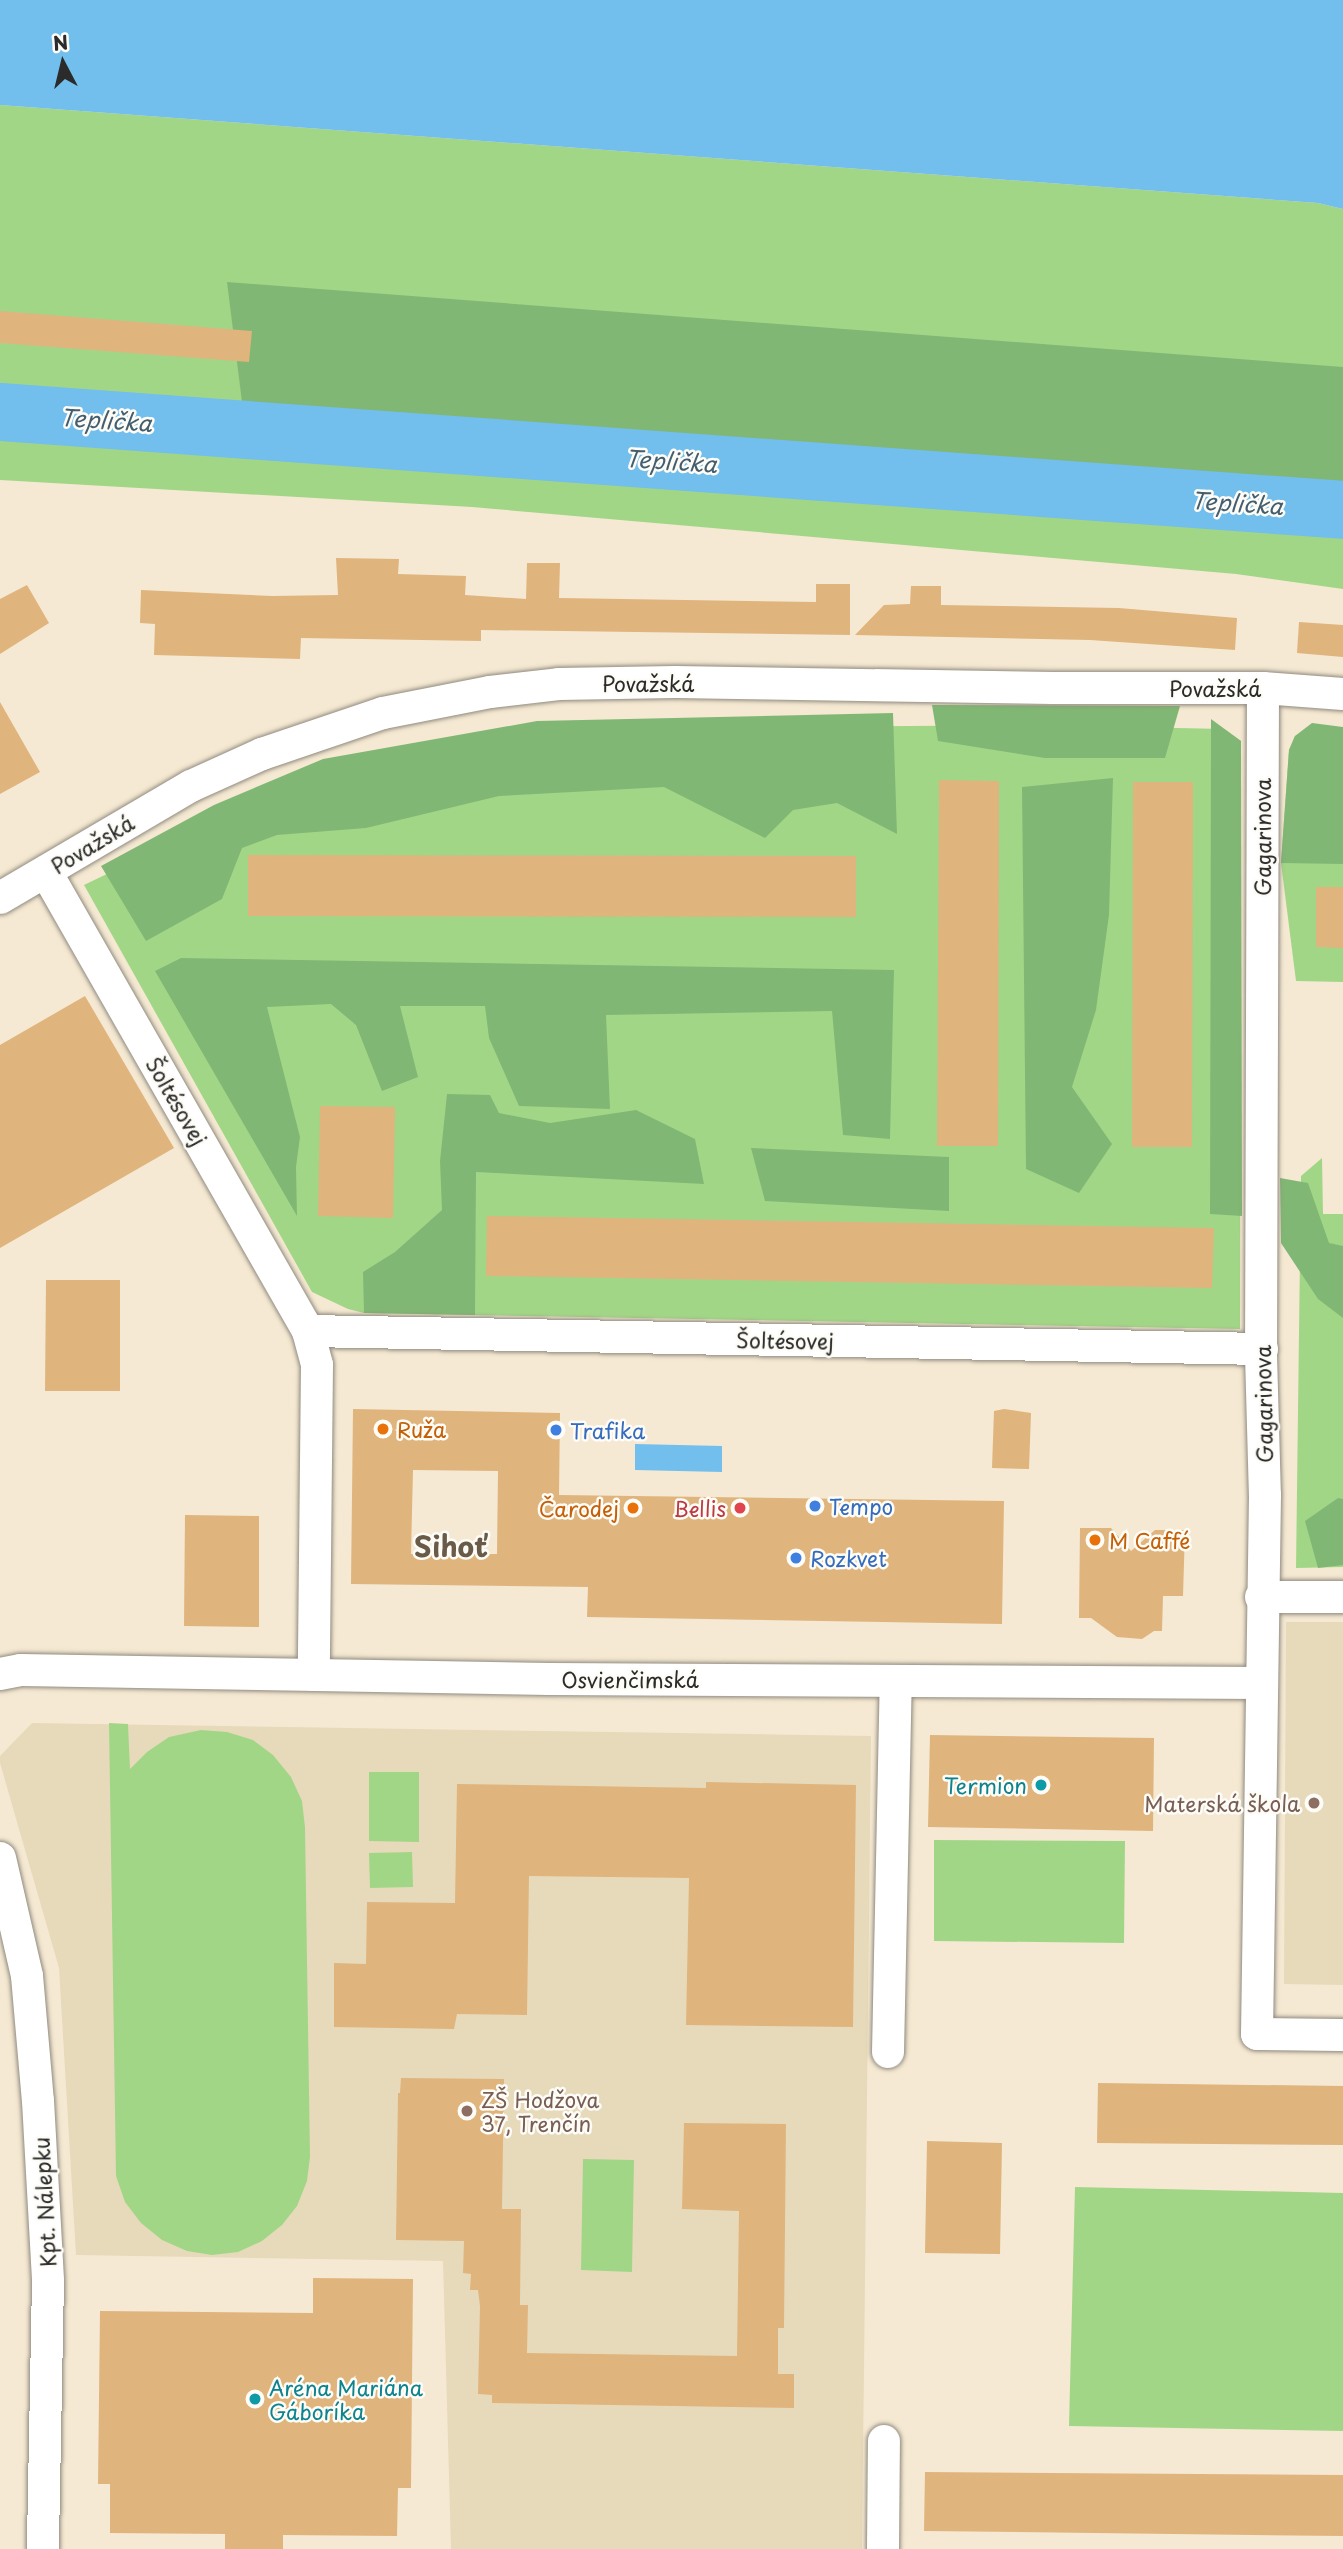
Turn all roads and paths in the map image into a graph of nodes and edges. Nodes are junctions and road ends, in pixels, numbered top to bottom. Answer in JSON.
{"nodes":[{"id":1,"x":1263,"y":688,"type":"junction"},
{"id":2,"x":1343,"y":694,"type":"edge"},
{"id":3,"x":46,"y":872,"type":"junction"},
{"id":4,"x":0,"y":898,"type":"edge"},
{"id":5,"x":307,"y":1331,"type":"junction"},
{"id":6,"x":1262,"y":1349,"type":"junction"},
{"id":7,"x":1261,"y":1597,"type":"junction"},
{"id":8,"x":1343,"y":1597,"type":"edge"},
{"id":9,"x":0,"y":1674,"type":"edge"},
{"id":10,"x":314,"y":1675,"type":"junction"},
{"id":11,"x":896,"y":1681,"type":"junction"},
{"id":12,"x":1261,"y":1682,"type":"junction"},
{"id":13,"x":0,"y":1858,"type":"edge"},
{"id":14,"x":1343,"y":2035,"type":"edge"},
{"id":15,"x":888,"y":2052,"type":"dead end"},
{"id":16,"x":884,"y":2441,"type":"dead end"},
{"id":17,"x":43,"y":2549,"type":"edge"},
{"id":18,"x":883,"y":2549,"type":"edge"}],
"edges":[{"from":1,"to":2,"type":"street","name":"Považská"},
{"from":1,"to":3,"type":"street","name":"Považská"},
{"from":1,"to":6,"type":"street","name":"Gagarinova"},
{"from":3,"to":4,"type":"street","name":"Považská"},
{"from":3,"to":5,"type":"street","name":"Šoltésovej"},
{"from":5,"to":6,"type":"street","name":"Šoltésovej"},
{"from":5,"to":10,"type":"street","name":"Šoltésovej"},
{"from":6,"to":7,"type":"street","name":"Gagarinova"},
{"from":7,"to":8,"type":"street"},
{"from":7,"to":12,"type":"street","name":"Gagarinova"},
{"from":9,"to":10,"type":"street","name":"Osvienčimská"},
{"from":10,"to":11,"type":"street","name":"Osvienčimská"},
{"from":11,"to":12,"type":"street","name":"Osvienčimská"},
{"from":11,"to":15,"type":"street"},
{"from":12,"to":14,"type":"street","name":"Gagarinova"},
{"from":13,"to":17,"type":"street","name":"Kpt. Nálepku"},
{"from":16,"to":18,"type":"street"}]}
